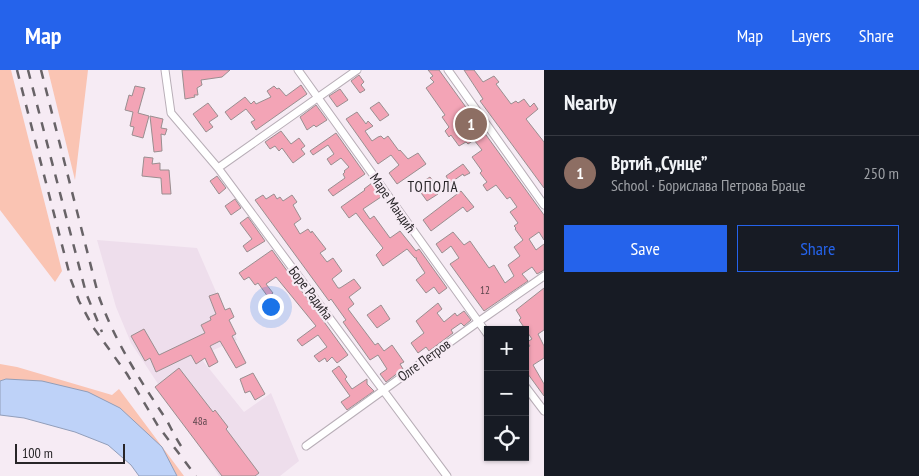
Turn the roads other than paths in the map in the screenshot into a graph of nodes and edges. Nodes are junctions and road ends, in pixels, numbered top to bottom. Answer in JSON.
{"nodes":[{"id":1,"x":165,"y":70,"type":"edge"},
{"id":2,"x":298,"y":70,"type":"edge"},
{"id":3,"x":358,"y":70,"type":"edge"},
{"id":4,"x":448,"y":70,"type":"edge"},
{"id":5,"x":319,"y":98,"type":"junction"},
{"id":6,"x":218,"y":168,"type":"junction"},
{"id":7,"x":544,"y":205,"type":"edge"},
{"id":8,"x":544,"y":276,"type":"edge"},
{"id":9,"x":478,"y":322,"type":"junction"},
{"id":10,"x":484,"y":330,"type":"edge"},
{"id":11,"x":383,"y":390,"type":"junction"},
{"id":12,"x":529,"y":391,"type":"edge"},
{"id":13,"x":544,"y":411,"type":"edge"},
{"id":14,"x":306,"y":446,"type":"dead end"},
{"id":15,"x":447,"y":476,"type":"edge"}],
"edges":[{"from":1,"to":6,"type":"street","name":"Боре Радића"},
{"from":2,"to":5,"type":"street","name":"Маре Мандић"},
{"from":3,"to":5,"type":"street"},
{"from":4,"to":7,"type":"street"},
{"from":5,"to":6,"type":"street"},
{"from":5,"to":9,"type":"street","name":"Маре Мандић"},
{"from":6,"to":11,"type":"street","name":"Боре Радића"},
{"from":8,"to":9,"type":"street","name":"Олге Петров"},
{"from":9,"to":10,"type":"street","name":"Маре Мандић"},
{"from":9,"to":11,"type":"street","name":"Олге Петров"},
{"from":11,"to":14,"type":"street","name":"Олге Петров"},
{"from":11,"to":15,"type":"street","name":"Боре Радића"},
{"from":12,"to":13,"type":"street"}]}
